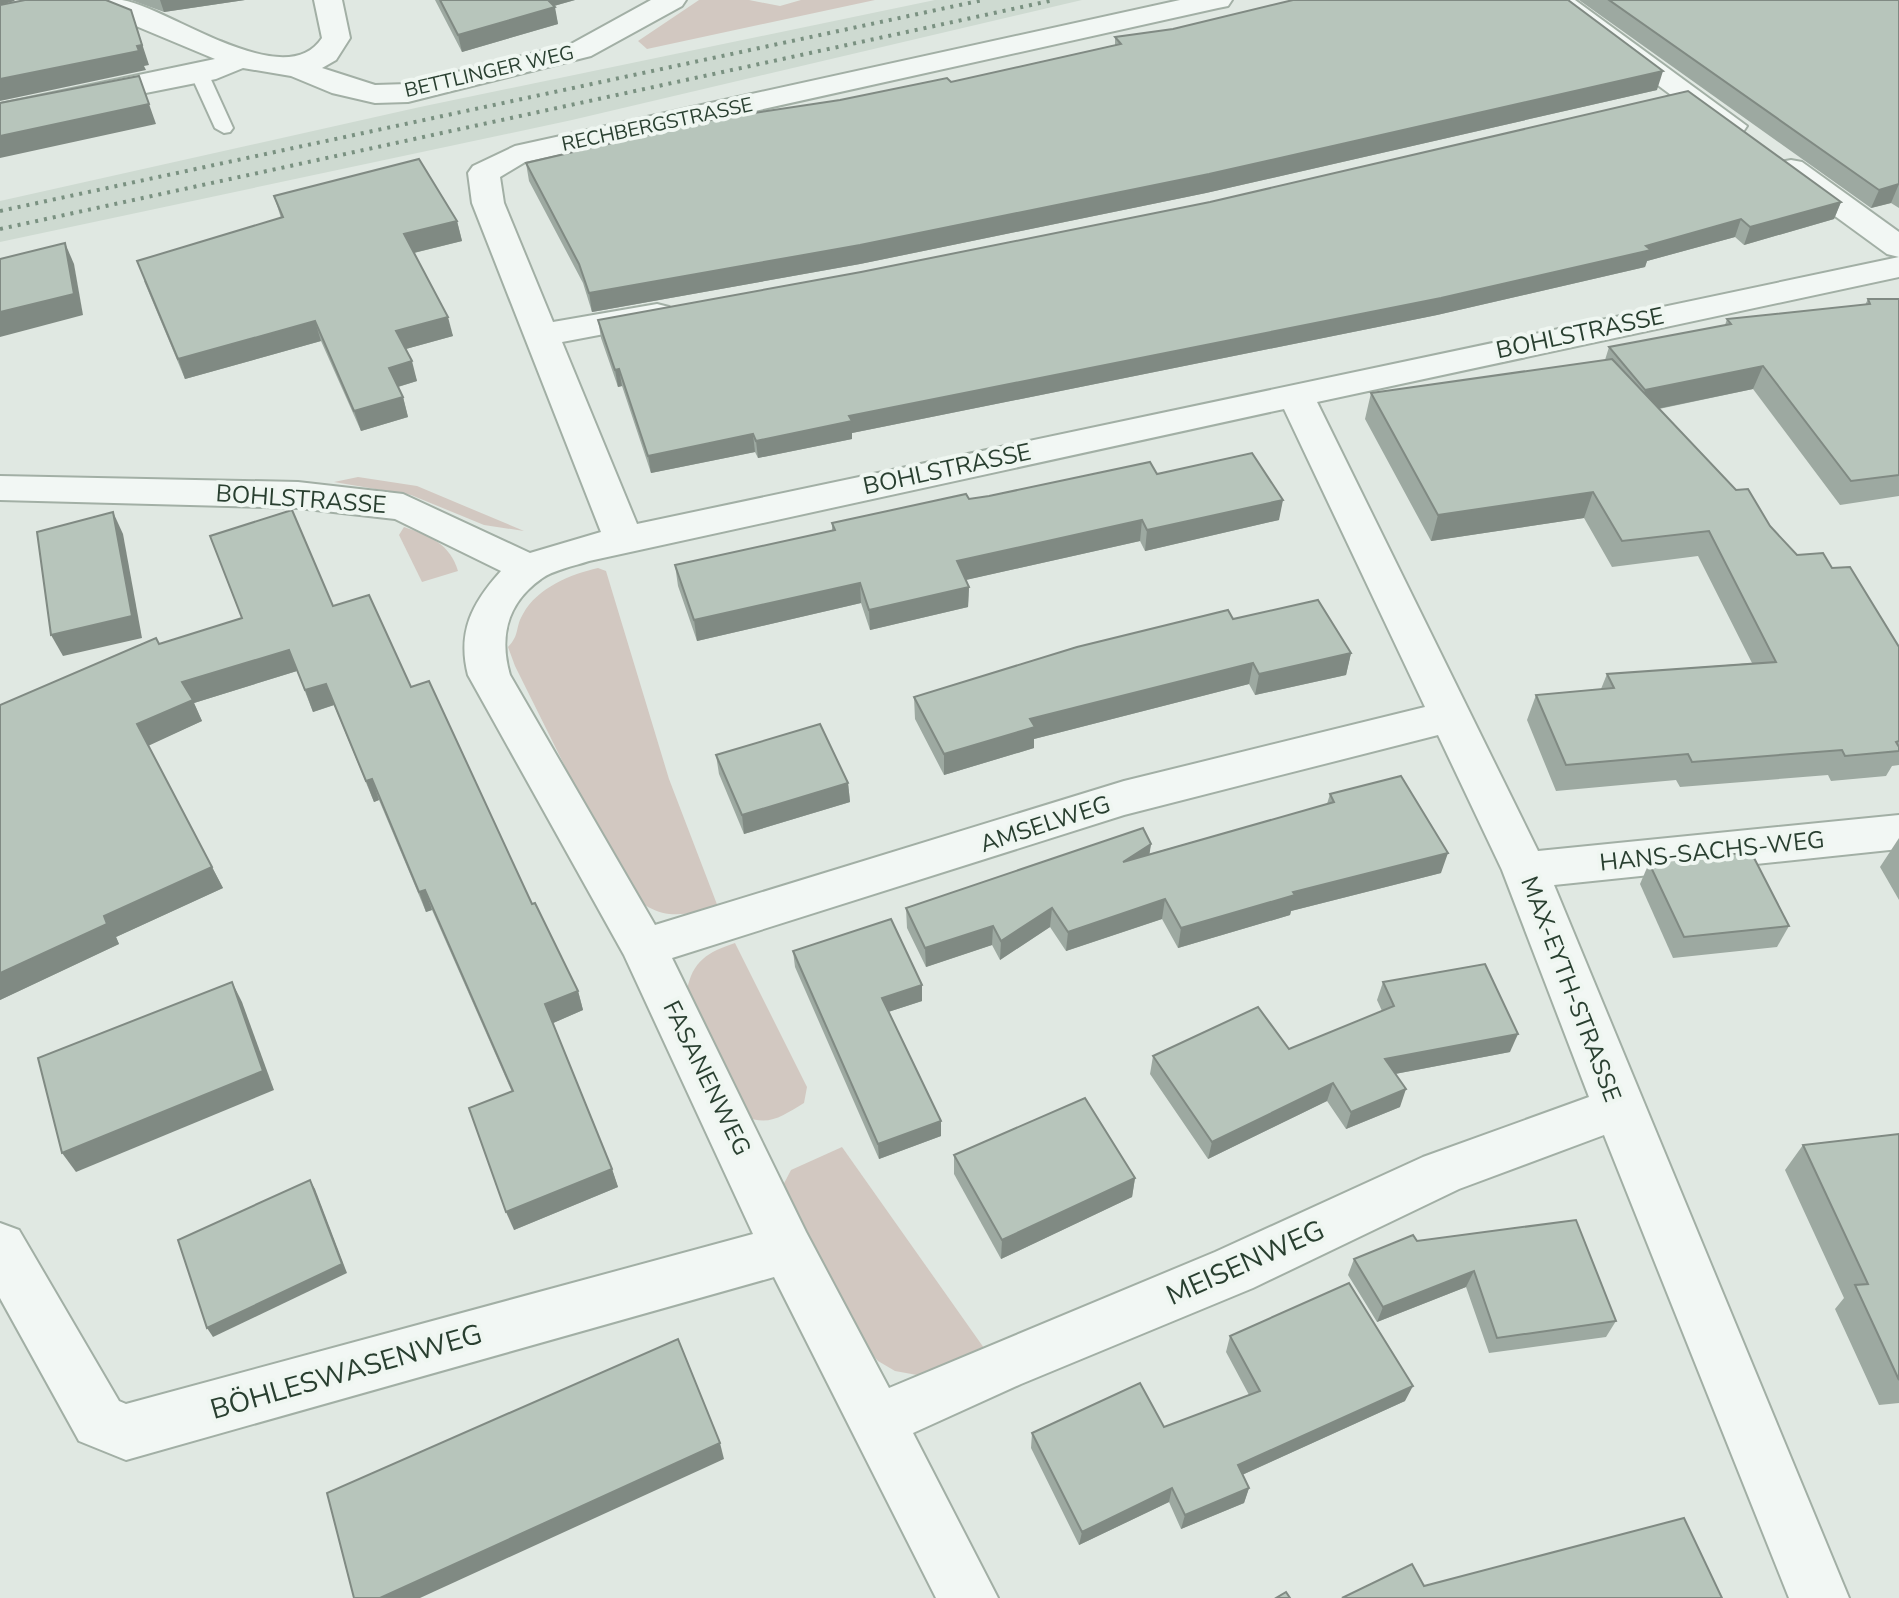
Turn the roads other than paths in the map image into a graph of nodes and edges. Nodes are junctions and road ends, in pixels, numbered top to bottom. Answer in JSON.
{"nodes":[{"id":1,"x":98,"y":0,"type":"edge"},
{"id":2,"x":328,"y":0,"type":"edge"},
{"id":3,"x":672,"y":0,"type":"edge"},
{"id":4,"x":1218,"y":0,"type":"edge"},
{"id":5,"x":1557,"y":0,"type":"edge"},
{"id":6,"x":181,"y":1,"type":"edge"},
{"id":7,"x":150,"y":19,"type":"junction"},
{"id":8,"x":239,"y":58,"type":"junction"},
{"id":9,"x":298,"y":69,"type":"junction"},
{"id":10,"x":199,"y":73,"type":"junction"},
{"id":11,"x":1688,"y":95,"type":"junction"},
{"id":12,"x":1643,"y":105,"type":"edge"},
{"id":13,"x":0,"y":113,"type":"edge"},
{"id":14,"x":224,"y":128,"type":"dead end"},
{"id":15,"x":1899,"y":247,"type":"edge"},
{"id":16,"x":1899,"y":267,"type":"edge"},
{"id":17,"x":686,"y":309,"type":"edge"},
{"id":18,"x":542,"y":335,"type":"junction"},
{"id":19,"x":1295,"y":394,"type":"junction"},
{"id":20,"x":0,"y":488,"type":"edge"},
{"id":21,"x":624,"y":540,"type":"junction"},
{"id":22,"x":528,"y":568,"type":"junction"},
{"id":23,"x":1450,"y":716,"type":"junction"},
{"id":24,"x":1899,"y":832,"type":"edge"},
{"id":25,"x":1525,"y":870,"type":"junction"},
{"id":26,"x":644,"y":948,"type":"junction"},
{"id":27,"x":1618,"y":1108,"type":"junction"},
{"id":28,"x":0,"y":1247,"type":"edge"},
{"id":29,"x":787,"y":1249,"type":"junction"},
{"id":30,"x":875,"y":1422,"type":"junction"},
{"id":31,"x":968,"y":1598,"type":"edge"},
{"id":32,"x":1819,"y":1598,"type":"edge"}],
"edges":[{"from":1,"to":7,"type":"street","name":"BETTLINGER WEG"},
{"from":2,"to":9,"type":"street"},
{"from":3,"to":9,"type":"street","name":"BETTLINGER WEG"},
{"from":4,"to":18,"type":"street","name":"RECHBERGSTRASSE"},
{"from":5,"to":11,"type":"street"},
{"from":6,"to":7,"type":"street"},
{"from":7,"to":8,"type":"street","name":"BETTLINGER WEG"},
{"from":8,"to":9,"type":"street","name":"BETTLINGER WEG"},
{"from":8,"to":10,"type":"street"},
{"from":10,"to":13,"type":"street"},
{"from":10,"to":14,"type":"lane"},
{"from":11,"to":12,"type":"street"},
{"from":11,"to":15,"type":"street"},
{"from":16,"to":19,"type":"street","name":"BOHLSTRASSE"},
{"from":17,"to":18,"type":"street"},
{"from":18,"to":21,"type":"street","name":"RECHBERGSTRASSE"},
{"from":19,"to":21,"type":"street","name":"BOHLSTRASSE"},
{"from":19,"to":23,"type":"street","name":"MAX-EYTH-STRASSE"},
{"from":20,"to":22,"type":"street","name":"BOHLSTRASSE"},
{"from":21,"to":22,"type":"street","name":"BOHLSTRASSE"},
{"from":22,"to":26,"type":"street","name":"FASANENWEG"},
{"from":23,"to":25,"type":"street","name":"MAX-EYTH-STRASSE"},
{"from":23,"to":26,"type":"street","name":"AMSELWEG"},
{"from":24,"to":25,"type":"street","name":"HANS-SACHS-WEG"},
{"from":25,"to":27,"type":"street","name":"MAX-EYTH-STRASSE"},
{"from":26,"to":29,"type":"street","name":"FASANENWEG"},
{"from":27,"to":30,"type":"street","name":"MEISENWEG"},
{"from":27,"to":32,"type":"street","name":"MAX-EYTH-STRASSE"},
{"from":28,"to":29,"type":"street","name":"BÖHLESWASENWEG"},
{"from":29,"to":30,"type":"street","name":"FASANENWEG"},
{"from":30,"to":31,"type":"street","name":"FASANENWEG"}]}
